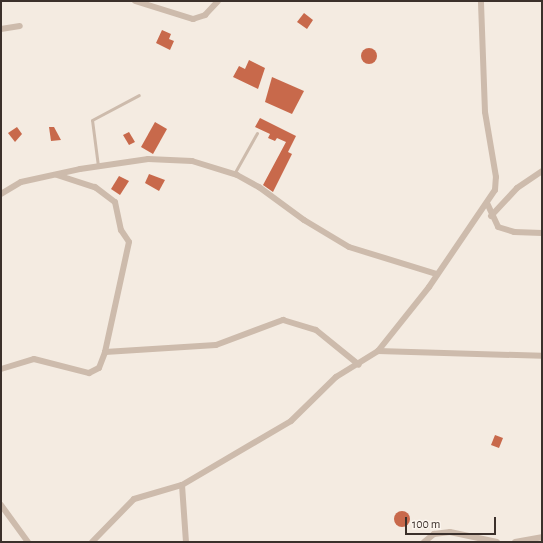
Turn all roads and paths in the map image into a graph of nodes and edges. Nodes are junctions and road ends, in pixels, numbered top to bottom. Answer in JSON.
{"nodes":[{"id":1,"x":135,"y":1,"type":"edge"},
{"id":2,"x":218,"y":1,"type":"edge"},
{"id":3,"x":481,"y":1,"type":"edge"},
{"id":4,"x":20,"y":26,"type":"dead end"},
{"id":5,"x":1,"y":29,"type":"edge"},
{"id":6,"x":139,"y":95,"type":"dead end"},
{"id":7,"x":257,"y":133,"type":"dead end"},
{"id":8,"x":98,"y":166,"type":"junction"},
{"id":9,"x":542,"y":171,"type":"edge"},
{"id":10,"x":234,"y":174,"type":"junction"},
{"id":11,"x":57,"y":175,"type":"junction"},
{"id":12,"x":1,"y":194,"type":"edge"},
{"id":13,"x":487,"y":203,"type":"junction"},
{"id":14,"x":491,"y":216,"type":"junction"},
{"id":15,"x":542,"y":233,"type":"edge"},
{"id":16,"x":437,"y":274,"type":"junction"},
{"id":17,"x":378,"y":351,"type":"junction"},
{"id":18,"x":105,"y":352,"type":"junction"},
{"id":19,"x":542,"y":356,"type":"edge"},
{"id":20,"x":359,"y":365,"type":"junction"},
{"id":21,"x":1,"y":369,"type":"edge"},
{"id":22,"x":182,"y":486,"type":"junction"},
{"id":23,"x":1,"y":505,"type":"edge"},
{"id":24,"x":542,"y":537,"type":"edge"},
{"id":25,"x":28,"y":542,"type":"edge"},
{"id":26,"x":92,"y":542,"type":"edge"},
{"id":27,"x":186,"y":542,"type":"edge"},
{"id":28,"x":424,"y":542,"type":"edge"},
{"id":29,"x":497,"y":542,"type":"edge"},
{"id":30,"x":515,"y":542,"type":"edge"}],
"edges":[{"from":1,"to":2,"type":"street"},
{"from":3,"to":13,"type":"street"},
{"from":4,"to":5,"type":"street"},
{"from":6,"to":8,"type":"lane"},
{"from":7,"to":10,"type":"lane"},
{"from":8,"to":10,"type":"street"},
{"from":8,"to":11,"type":"street"},
{"from":9,"to":14,"type":"street"},
{"from":10,"to":16,"type":"street"},
{"from":11,"to":12,"type":"street"},
{"from":11,"to":18,"type":"street"},
{"from":13,"to":14,"type":"street"},
{"from":13,"to":16,"type":"street"},
{"from":14,"to":15,"type":"street"},
{"from":16,"to":17,"type":"street"},
{"from":17,"to":19,"type":"street"},
{"from":17,"to":20,"type":"street"},
{"from":18,"to":20,"type":"street"},
{"from":18,"to":21,"type":"street"},
{"from":20,"to":22,"type":"street"},
{"from":22,"to":26,"type":"street"},
{"from":22,"to":27,"type":"street"},
{"from":23,"to":25,"type":"street"},
{"from":24,"to":30,"type":"street"},
{"from":28,"to":29,"type":"street"}]}
